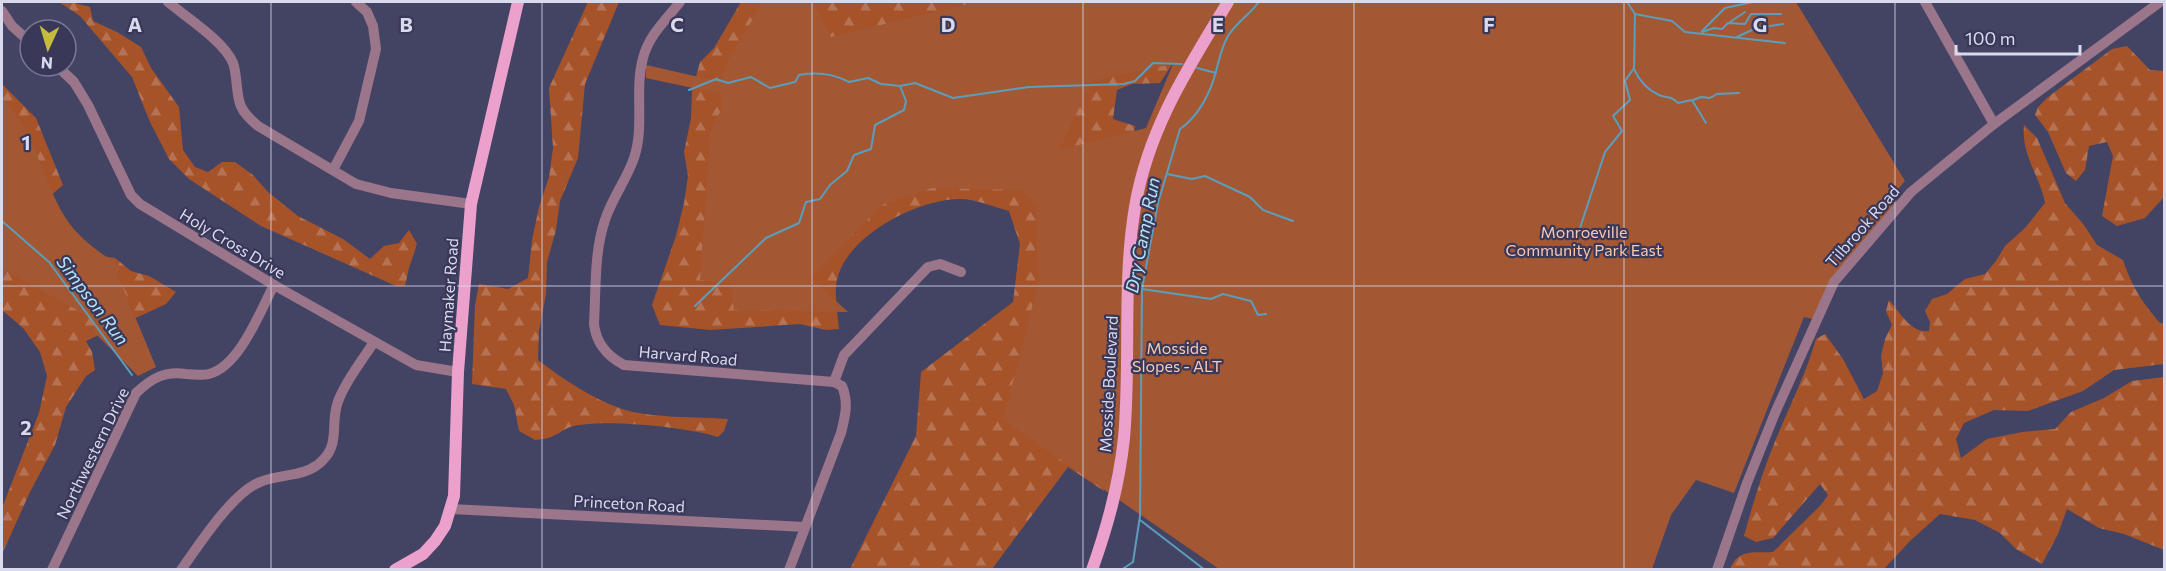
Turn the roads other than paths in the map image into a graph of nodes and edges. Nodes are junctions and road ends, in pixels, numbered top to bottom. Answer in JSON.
{"nodes":[{"id":1,"x":168,"y":2,"type":"edge"},
{"id":2,"x":356,"y":2,"type":"edge"},
{"id":3,"x":518,"y":2,"type":"edge"},
{"id":4,"x":680,"y":2,"type":"edge"},
{"id":5,"x":1228,"y":2,"type":"edge"},
{"id":6,"x":1925,"y":2,"type":"edge"},
{"id":7,"x":2160,"y":2,"type":"edge"},
{"id":8,"x":2,"y":11,"type":"edge"},
{"id":9,"x":18,"y":31,"type":"edge"},
{"id":10,"x":70,"y":78,"type":"edge"},
{"id":11,"x":1994,"y":124,"type":"junction"},
{"id":12,"x":333,"y":170,"type":"junction"},
{"id":13,"x":471,"y":204,"type":"junction"},
{"id":14,"x":961,"y":272,"type":"dead end"},
{"id":15,"x":274,"y":285,"type":"junction"},
{"id":16,"x":374,"y":342,"type":"junction"},
{"id":17,"x":459,"y":372,"type":"junction"},
{"id":18,"x":834,"y":382,"type":"junction"},
{"id":19,"x":451,"y":508,"type":"junction"},
{"id":20,"x":804,"y":527,"type":"junction"},
{"id":21,"x":52,"y":570,"type":"edge"},
{"id":22,"x":181,"y":570,"type":"edge"},
{"id":23,"x":394,"y":570,"type":"edge"},
{"id":24,"x":789,"y":570,"type":"edge"},
{"id":25,"x":1092,"y":570,"type":"edge"},
{"id":26,"x":1717,"y":570,"type":"edge"}],
"edges":[{"from":1,"to":12,"type":"street"},
{"from":2,"to":12,"type":"street"},
{"from":3,"to":13,"type":"main road","name":"Haymaker Road"},
{"from":4,"to":18,"type":"street","name":"Harvard Road"},
{"from":5,"to":25,"type":"main road","name":"Mosside Boulevard"},
{"from":6,"to":11,"type":"street"},
{"from":7,"to":11,"type":"street","name":"Tilbrook Road"},
{"from":8,"to":9,"type":"street"},
{"from":10,"to":15,"type":"street","name":"Holy Cross Drive"},
{"from":11,"to":26,"type":"street","name":"Tilbrook Road"},
{"from":12,"to":13,"type":"street"},
{"from":13,"to":17,"type":"main road","name":"Haymaker Road"},
{"from":14,"to":18,"type":"street"},
{"from":15,"to":16,"type":"street","name":"Holy Cross Drive"},
{"from":15,"to":21,"type":"street","name":"Northwestern Drive"},
{"from":16,"to":17,"type":"street","name":"Holy Cross Drive"},
{"from":16,"to":22,"type":"street"},
{"from":17,"to":19,"type":"main road","name":"Haymaker Road"},
{"from":18,"to":20,"type":"street"},
{"from":19,"to":20,"type":"street","name":"Princeton Road"},
{"from":19,"to":23,"type":"main road","name":"Haymaker Road"},
{"from":20,"to":24,"type":"street"}]}
